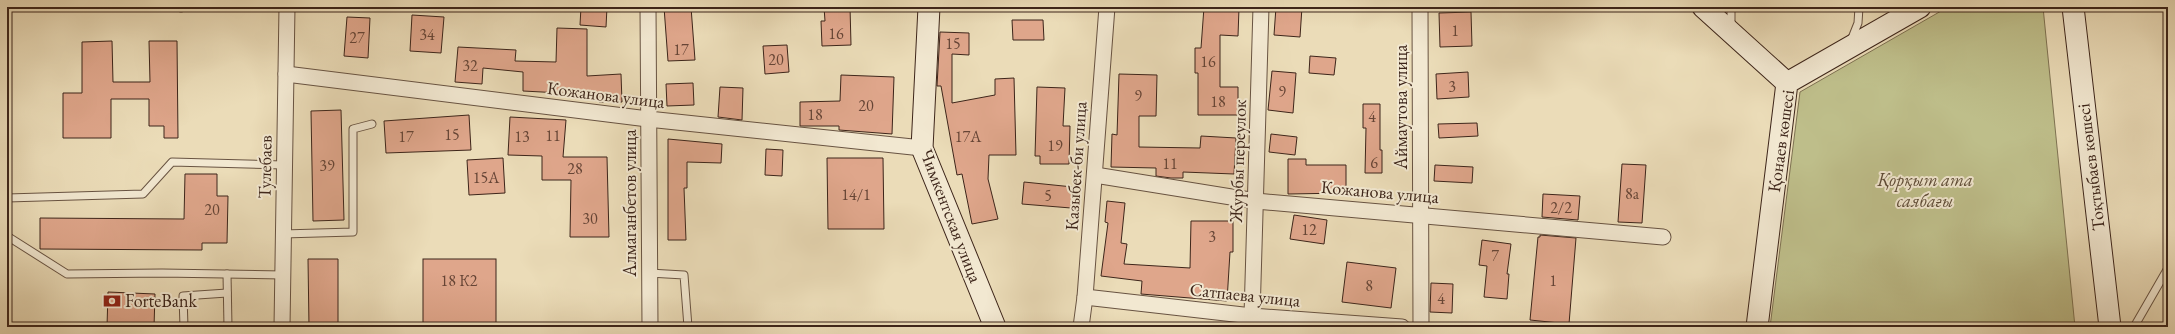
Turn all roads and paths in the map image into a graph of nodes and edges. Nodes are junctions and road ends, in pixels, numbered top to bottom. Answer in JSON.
{"nodes":[{"id":1,"x":287,"y":7,"type":"edge"},
{"id":2,"x":648,"y":7,"type":"edge"},
{"id":3,"x":929,"y":7,"type":"edge"},
{"id":4,"x":1107,"y":7,"type":"edge"},
{"id":5,"x":1261,"y":7,"type":"edge"},
{"id":6,"x":1420,"y":7,"type":"edge"},
{"id":7,"x":1703,"y":7,"type":"edge"},
{"id":8,"x":1731,"y":7,"type":"edge"},
{"id":9,"x":1859,"y":7,"type":"edge"},
{"id":10,"x":1920,"y":7,"type":"edge"},
{"id":11,"x":2073,"y":7,"type":"edge"},
{"id":12,"x":1732,"y":33,"type":"junction"},
{"id":13,"x":1842,"y":51,"type":"junction"},
{"id":14,"x":286,"y":74,"type":"junction"},
{"id":15,"x":1786,"y":83,"type":"junction"},
{"id":16,"x":648,"y":120,"type":"junction"},
{"id":17,"x":372,"y":124,"type":"dead end"},
{"id":18,"x":922,"y":148,"type":"junction"},
{"id":19,"x":284,"y":165,"type":"junction"},
{"id":20,"x":1095,"y":175,"type":"junction"},
{"id":21,"x":7,"y":198,"type":"edge"},
{"id":22,"x":1256,"y":201,"type":"junction"},
{"id":23,"x":1420,"y":214,"type":"junction"},
{"id":24,"x":283,"y":234,"type":"junction"},
{"id":25,"x":7,"y":236,"type":"edge"},
{"id":26,"x":1663,"y":238,"type":"dead end"},
{"id":27,"x":2168,"y":268,"type":"edge"},
{"id":28,"x":649,"y":273,"type":"junction"},
{"id":29,"x":227,"y":274,"type":"junction"},
{"id":30,"x":283,"y":275,"type":"junction"},
{"id":31,"x":227,"y":293,"type":"junction"},
{"id":32,"x":1085,"y":296,"type":"junction"},
{"id":33,"x":1252,"y":316,"type":"junction"},
{"id":34,"x":1289,"y":323,"type":"edge"},
{"id":35,"x":1082,"y":324,"type":"edge"},
{"id":36,"x":184,"y":327,"type":"edge"},
{"id":37,"x":228,"y":327,"type":"edge"},
{"id":38,"x":282,"y":327,"type":"edge"},
{"id":39,"x":650,"y":327,"type":"edge"},
{"id":40,"x":688,"y":327,"type":"edge"},
{"id":41,"x":995,"y":327,"type":"edge"},
{"id":42,"x":1402,"y":327,"type":"edge"},
{"id":43,"x":1420,"y":327,"type":"edge"},
{"id":44,"x":1757,"y":327,"type":"edge"},
{"id":45,"x":2110,"y":327,"type":"edge"},
{"id":46,"x":2134,"y":327,"type":"edge"}],
"edges":[{"from":1,"to":14,"type":"street","name":"Тулебаев"},
{"from":2,"to":16,"type":"street","name":"Алмаганбетов улица"},
{"from":3,"to":18,"type":"street","name":"Чимкентская улица"},
{"from":4,"to":20,"type":"street","name":"Казыбек-би улица"},
{"from":5,"to":22,"type":"street","name":"Журбы переулок"},
{"from":6,"to":23,"type":"street","name":"Аймаутова улица"},
{"from":7,"to":12,"type":"street"},
{"from":8,"to":12,"type":"lane"},
{"from":9,"to":13,"type":"lane"},
{"from":10,"to":13,"type":"street","name":"Қонаев көшесі"},
{"from":11,"to":45,"type":"street","name":"Тоқтыбаев көшесі"},
{"from":12,"to":15,"type":"street"},
{"from":13,"to":15,"type":"street","name":"Қонаев көшесі"},
{"from":14,"to":16,"type":"street","name":"Кожанова улица"},
{"from":14,"to":19,"type":"street","name":"Тулебаев"},
{"from":15,"to":44,"type":"street","name":"Қонаев көшесі"},
{"from":16,"to":18,"type":"street","name":"Кожанова улица"},
{"from":16,"to":28,"type":"street","name":"Алмаганбетов улица"},
{"from":17,"to":24,"type":"lane"},
{"from":18,"to":41,"type":"street","name":"Чимкентская улица"},
{"from":19,"to":21,"type":"lane"},
{"from":19,"to":24,"type":"street","name":"Тулебаев"},
{"from":20,"to":22,"type":"street","name":"Кожанова улица"},
{"from":20,"to":32,"type":"street","name":"Казыбек-би улица"},
{"from":22,"to":23,"type":"street","name":"Кожанова улица"},
{"from":22,"to":33,"type":"street","name":"Журбы переулок"},
{"from":23,"to":26,"type":"street","name":"Кожанова улица"},
{"from":23,"to":43,"type":"street","name":"Аймаутова улица"},
{"from":24,"to":30,"type":"street","name":"Тулебаев"},
{"from":25,"to":29,"type":"lane"},
{"from":27,"to":46,"type":"lane"},
{"from":28,"to":39,"type":"street","name":"Алмаганбетов улица"},
{"from":28,"to":40,"type":"lane"},
{"from":29,"to":30,"type":"lane"},
{"from":29,"to":31,"type":"lane"},
{"from":30,"to":38,"type":"street","name":"Тулебаев"},
{"from":31,"to":36,"type":"lane"},
{"from":31,"to":37,"type":"lane"},
{"from":32,"to":33,"type":"street","name":"Сатпаева улица"},
{"from":32,"to":35,"type":"street","name":"Казыбек-би улица"},
{"from":33,"to":34,"type":"street","name":"Сатпаева улица"},
{"from":34,"to":42,"type":"street","name":"Сатпаева улица"}]}
